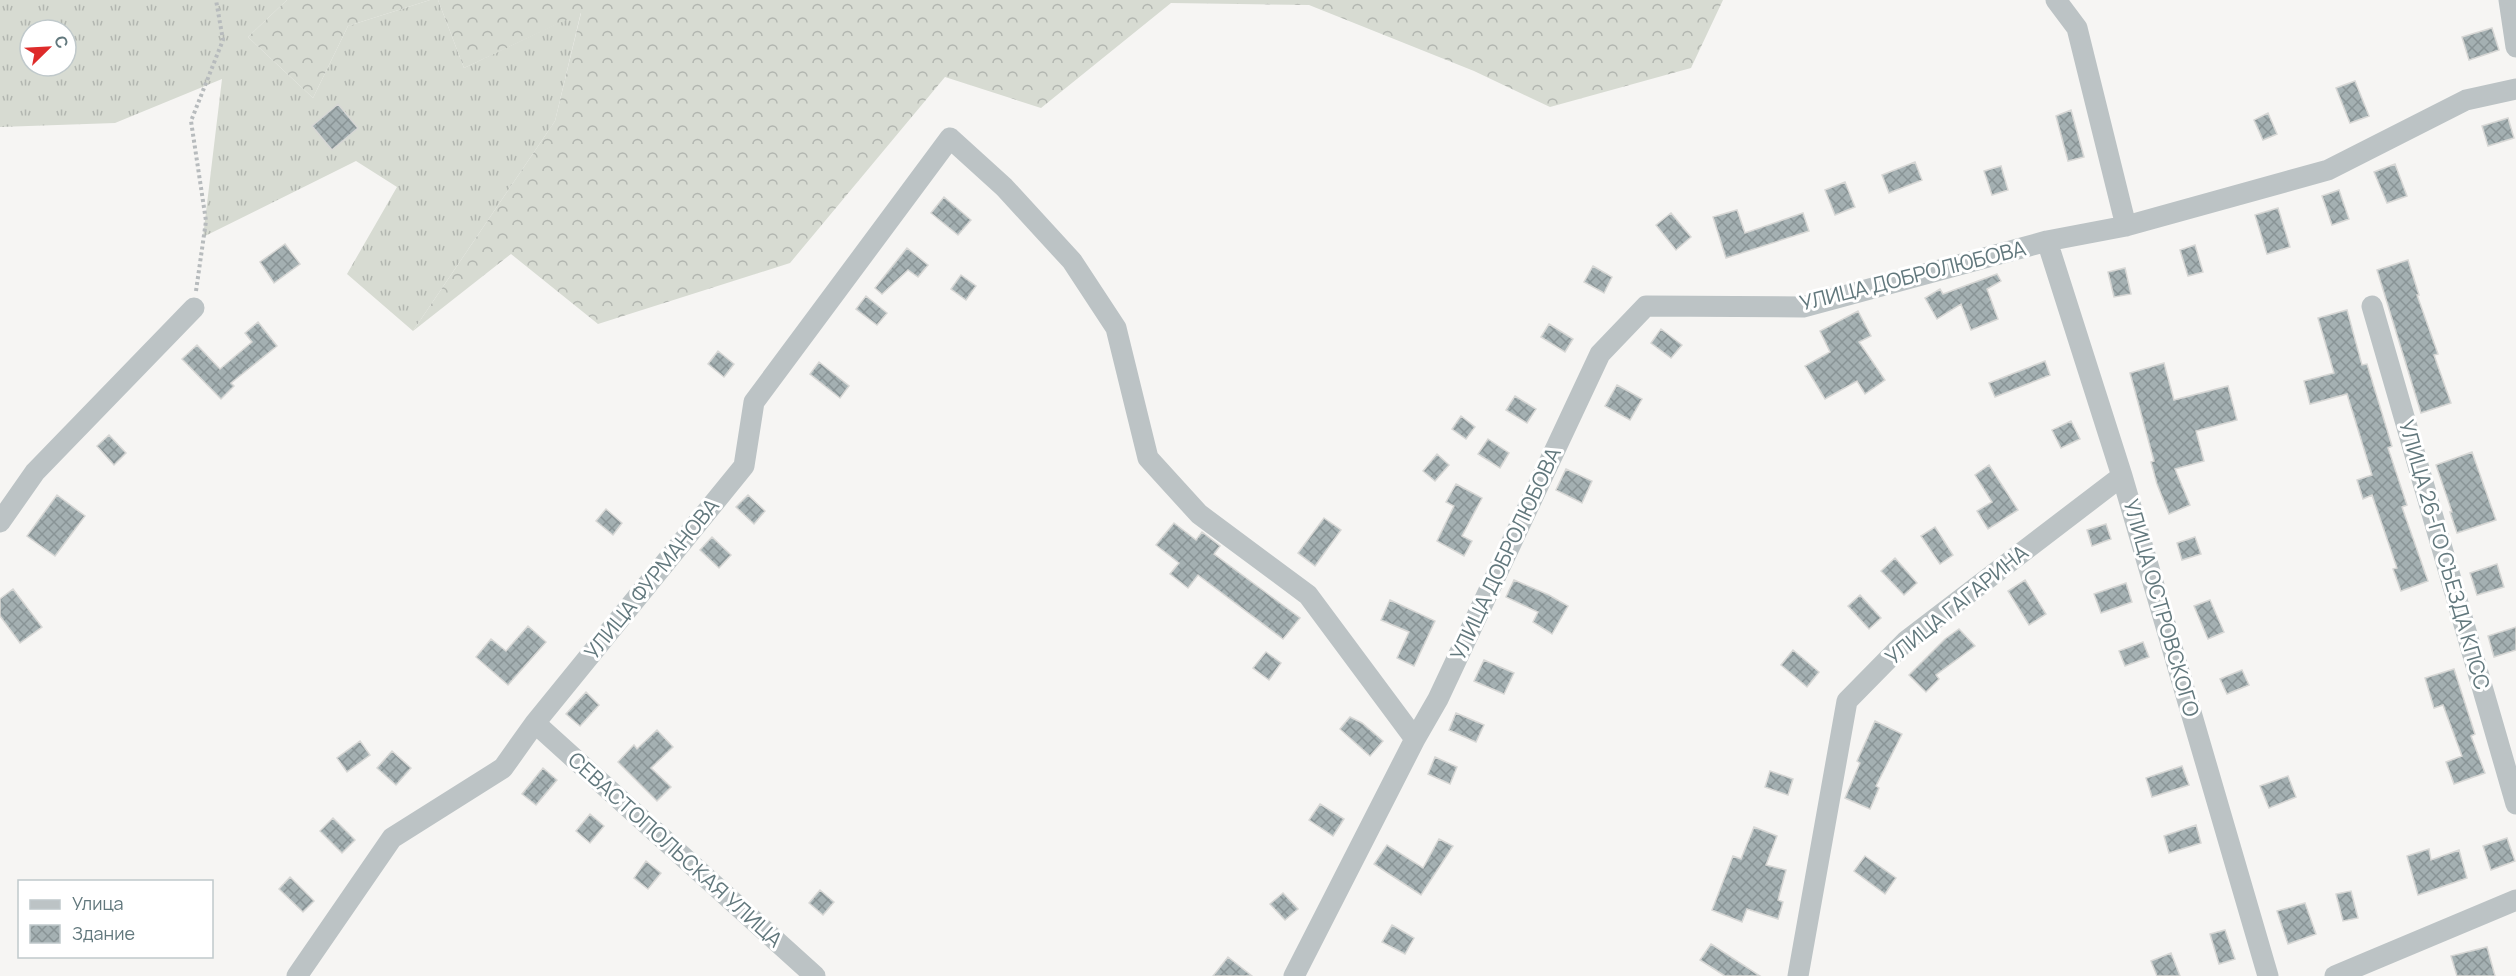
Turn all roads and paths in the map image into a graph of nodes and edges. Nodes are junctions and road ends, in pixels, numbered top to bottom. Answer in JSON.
{"nodes":[{"id":1,"x":216,"y":0,"type":"edge"},
{"id":2,"x":2056,"y":0,"type":"edge"},
{"id":3,"x":2509,"y":0,"type":"edge"},
{"id":4,"x":2516,"y":47,"type":"edge"},
{"id":5,"x":2516,"y":89,"type":"edge"},
{"id":6,"x":2126,"y":225,"type":"junction"},
{"id":7,"x":2047,"y":242,"type":"junction"},
{"id":8,"x":2372,"y":306,"type":"dead end"},
{"id":9,"x":194,"y":308,"type":"joint"},
{"id":10,"x":2122,"y":476,"type":"junction"},
{"id":11,"x":0,"y":522,"type":"edge"},
{"id":12,"x":535,"y":723,"type":"junction"},
{"id":13,"x":1415,"y":739,"type":"junction"},
{"id":14,"x":2516,"y":804,"type":"edge"},
{"id":15,"x":2516,"y":900,"type":"edge"},
{"id":16,"x":297,"y":976,"type":"edge"},
{"id":17,"x":814,"y":976,"type":"edge"},
{"id":18,"x":1294,"y":976,"type":"edge"},
{"id":19,"x":1798,"y":976,"type":"edge"},
{"id":20,"x":2268,"y":976,"type":"edge"},
{"id":21,"x":2335,"y":976,"type":"edge"}],
"edges":[{"from":1,"to":9,"type":"path"},
{"from":2,"to":6,"type":"street"},
{"from":3,"to":4,"type":"street"},
{"from":5,"to":6,"type":"street","name":"УЛИЦА ДОБРОЛЮБОВА"},
{"from":6,"to":7,"type":"street","name":"УЛИЦА ДОБРОЛЮБОВА"},
{"from":7,"to":10,"type":"street","name":"УЛИЦА ОСТРОВСКОГО"},
{"from":7,"to":13,"type":"street","name":"УЛИЦА ДОБРОЛЮБОВА"},
{"from":8,"to":14,"type":"street","name":"УЛИЦА 26-ГО СЪЕЗДА КПСС"},
{"from":9,"to":11,"type":"street"},
{"from":10,"to":19,"type":"street","name":"УЛИЦА ГАГАРИНА"},
{"from":10,"to":20,"type":"street","name":"УЛИЦА ОСТРОВСКОГО"},
{"from":12,"to":13,"type":"street","name":"УЛИЦА ФУРМАНОВА"},
{"from":12,"to":16,"type":"street","name":"УЛИЦА ФУРМАНОВА"},
{"from":12,"to":17,"type":"street","name":"СЕВАСТОПОЛЬСКАЯ УЛИЦА"},
{"from":13,"to":18,"type":"street","name":"УЛИЦА ДОБРОЛЮБОВА"},
{"from":15,"to":21,"type":"street"}]}
